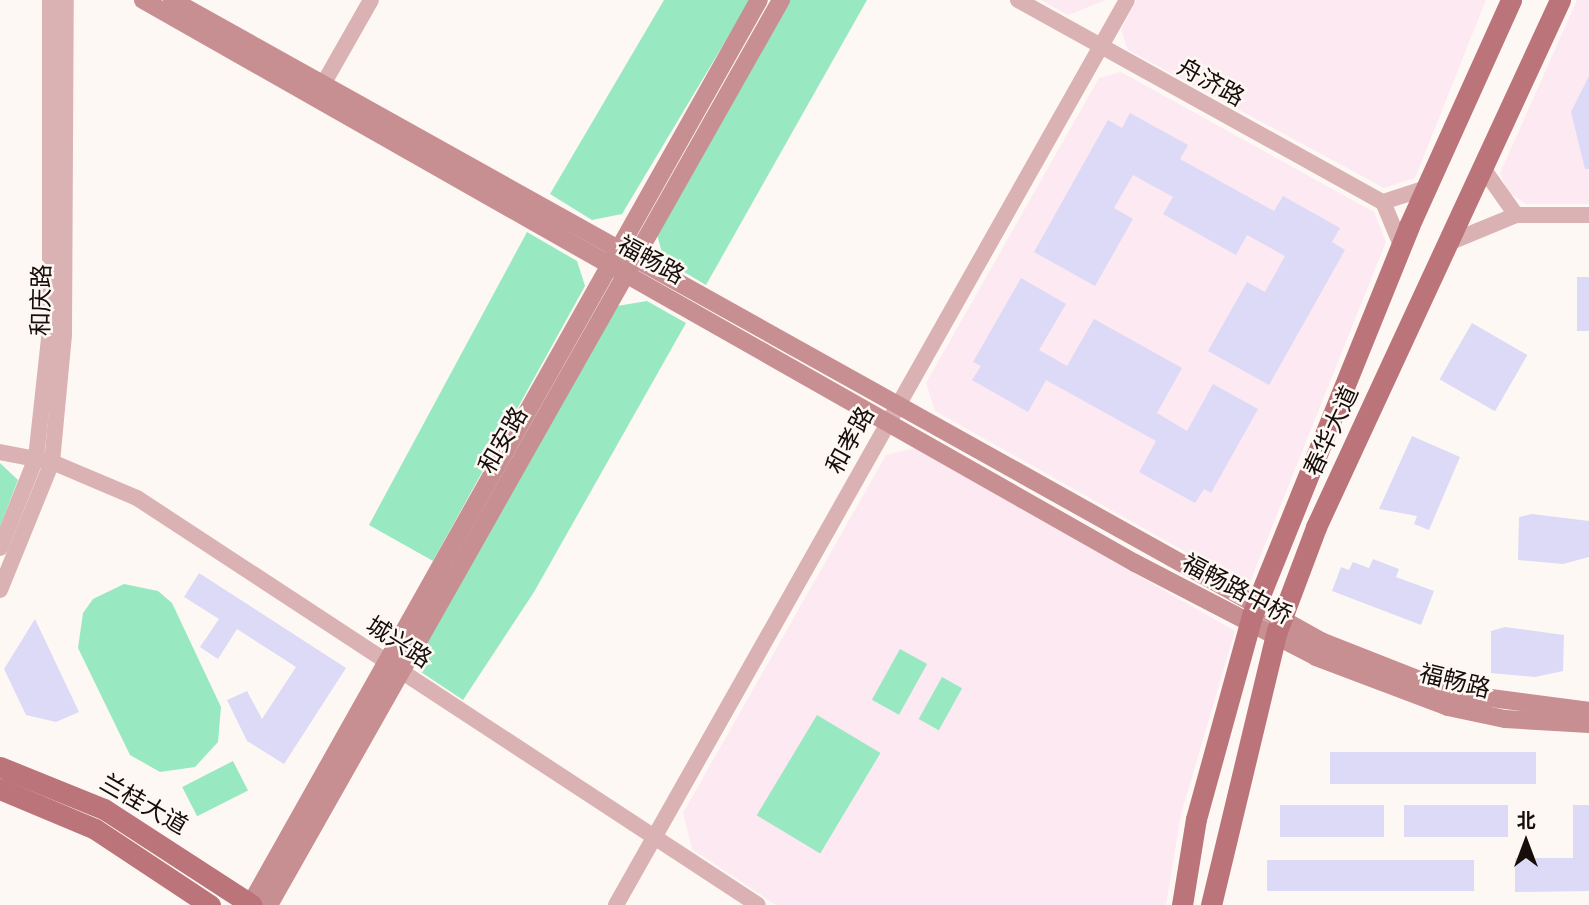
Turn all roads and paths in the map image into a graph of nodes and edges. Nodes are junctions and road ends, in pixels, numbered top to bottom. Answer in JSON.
{"nodes":[{"id":1,"x":50,"y":0,"type":"edge"},
{"id":2,"x":66,"y":0,"type":"edge"},
{"id":3,"x":143,"y":0,"type":"edge"},
{"id":4,"x":172,"y":0,"type":"edge"},
{"id":5,"x":371,"y":0,"type":"edge"},
{"id":6,"x":759,"y":0,"type":"edge"},
{"id":7,"x":781,"y":0,"type":"edge"},
{"id":8,"x":1018,"y":0,"type":"edge"},
{"id":9,"x":1127,"y":0,"type":"edge"},
{"id":10,"x":1511,"y":0,"type":"edge"},
{"id":11,"x":1560,"y":0,"type":"edge"},
{"id":12,"x":1101,"y":47,"type":"junction"},
{"id":13,"x":319,"y":90,"type":"junction"},
{"id":14,"x":1485,"y":171,"type":"junction"},
{"id":15,"x":1426,"y":188,"type":"junction"},
{"id":16,"x":1384,"y":202,"type":"junction"},
{"id":17,"x":1516,"y":215,"type":"junction"},
{"id":18,"x":1589,"y":215,"type":"edge"},
{"id":19,"x":1453,"y":241,"type":"junction"},
{"id":20,"x":1401,"y":245,"type":"junction"},
{"id":21,"x":613,"y":257,"type":"junction"},
{"id":22,"x":630,"y":265,"type":"junction"},
{"id":23,"x":892,"y":412,"type":"junction"},
{"id":24,"x":0,"y":452,"type":"edge"},
{"id":25,"x":36,"y":458,"type":"junction"},
{"id":26,"x":52,"y":462,"type":"junction"},
{"id":27,"x":1145,"y":544,"type":"joint"},
{"id":28,"x":0,"y":548,"type":"edge"},
{"id":29,"x":1135,"y":564,"type":"joint"},
{"id":30,"x":0,"y":590,"type":"edge"},
{"id":31,"x":1318,"y":649,"type":"junction"},
{"id":32,"x":393,"y":666,"type":"junction"},
{"id":33,"x":1589,"y":711,"type":"edge"},
{"id":34,"x":1589,"y":724,"type":"edge"},
{"id":35,"x":0,"y":767,"type":"edge"},
{"id":36,"x":0,"y":789,"type":"edge"},
{"id":37,"x":655,"y":837,"type":"junction"},
{"id":38,"x":210,"y":905,"type":"edge"},
{"id":39,"x":256,"y":905,"type":"edge"},
{"id":40,"x":616,"y":905,"type":"edge"},
{"id":41,"x":758,"y":905,"type":"edge"},
{"id":42,"x":1182,"y":905,"type":"edge"},
{"id":43,"x":1211,"y":905,"type":"edge"}],
"edges":[{"from":1,"to":25,"type":"street","name":"和庆路"},
{"from":2,"to":26,"type":"street","name":"和庆路"},
{"from":3,"to":13,"type":"main road","name":"福畅路"},
{"from":4,"to":13,"type":"main road","name":"福畅路"},
{"from":5,"to":13,"type":"street"},
{"from":6,"to":21,"type":"main road","name":"和安路"},
{"from":7,"to":22,"type":"main road","name":"和安路"},
{"from":8,"to":12,"type":"street","name":"舟济路"},
{"from":9,"to":12,"type":"street","name":"和孝路"},
{"from":10,"to":15,"type":"main road","name":"春华大道"},
{"from":11,"to":14,"type":"main road","name":"春华大道"},
{"from":12,"to":16,"type":"street","name":"舟济路"},
{"from":12,"to":23,"type":"street","name":"和孝路"},
{"from":13,"to":21,"type":"main road","name":"福畅路"},
{"from":14,"to":17,"type":"street"},
{"from":14,"to":19,"type":"main road","name":"春华大道"},
{"from":15,"to":16,"type":"street"},
{"from":15,"to":20,"type":"main road","name":"春华大道"},
{"from":16,"to":20,"type":"street"},
{"from":17,"to":18,"type":"street"},
{"from":17,"to":19,"type":"street"},
{"from":19,"to":43,"type":"main road","name":"春华大道"},
{"from":20,"to":42,"type":"main road","name":"春华大道"},
{"from":21,"to":22,"type":"main road","name":"福畅路"},
{"from":21,"to":32,"type":"main road","name":"和安路"},
{"from":22,"to":23,"type":"main road","name":"福畅路"},
{"from":22,"to":32,"type":"main road","name":"和安路"},
{"from":23,"to":27,"type":"main road","name":"福畅路"},
{"from":23,"to":29,"type":"main road","name":"福畅路"},
{"from":23,"to":37,"type":"street","name":"和孝路"},
{"from":24,"to":25,"type":"street","name":"城兴路"},
{"from":25,"to":26,"type":"street","name":"城兴路"},
{"from":25,"to":28,"type":"street","name":"和庆路"},
{"from":26,"to":30,"type":"street","name":"和庆路"},
{"from":26,"to":32,"type":"street","name":"城兴路"},
{"from":27,"to":31,"type":"main road","name":"福畅路中桥"},
{"from":29,"to":31,"type":"main road","name":"福畅路中桥"},
{"from":31,"to":33,"type":"main road","name":"福畅路"},
{"from":31,"to":34,"type":"main road","name":"福畅路"},
{"from":32,"to":37,"type":"street","name":"城兴路"},
{"from":32,"to":39,"type":"main road","name":"和安路"},
{"from":35,"to":39,"type":"main road","name":"兰桂大道"},
{"from":36,"to":38,"type":"main road","name":"兰桂大道"},
{"from":37,"to":40,"type":"street","name":"和孝路"},
{"from":37,"to":41,"type":"street","name":"城兴路"}]}
